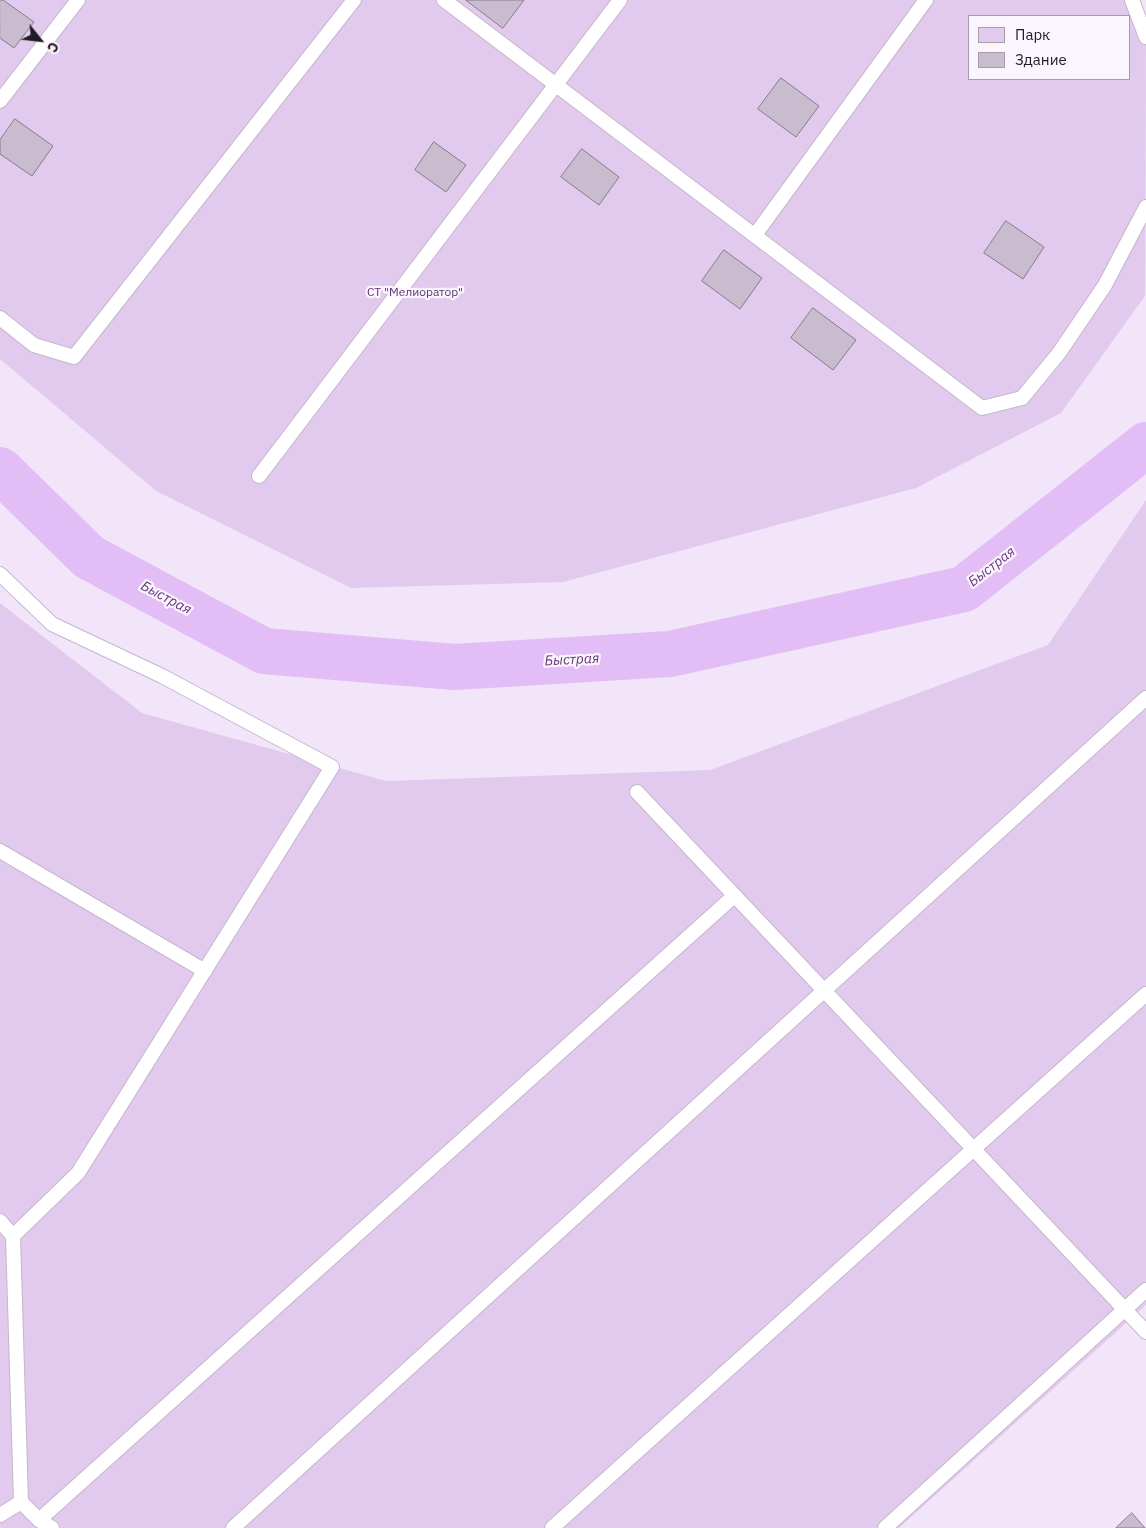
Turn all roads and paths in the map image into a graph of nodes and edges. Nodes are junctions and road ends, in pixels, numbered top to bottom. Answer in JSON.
{"nodes":[{"id":1,"x":78,"y":0,"type":"edge"},
{"id":2,"x":354,"y":0,"type":"edge"},
{"id":3,"x":444,"y":0,"type":"edge"},
{"id":4,"x":620,"y":0,"type":"edge"},
{"id":5,"x":926,"y":0,"type":"edge"},
{"id":6,"x":1132,"y":0,"type":"edge"},
{"id":7,"x":1146,"y":37,"type":"edge"},
{"id":8,"x":555,"y":84,"type":"junction"},
{"id":9,"x":0,"y":101,"type":"edge"},
{"id":10,"x":1146,"y":207,"type":"edge"},
{"id":11,"x":754,"y":236,"type":"junction"},
{"id":12,"x":0,"y":318,"type":"edge"},
{"id":13,"x":259,"y":476,"type":"dead end"},
{"id":14,"x":0,"y":574,"type":"edge"},
{"id":15,"x":1146,"y":698,"type":"edge"},
{"id":16,"x":637,"y":792,"type":"dead end"},
{"id":17,"x":0,"y":851,"type":"edge"},
{"id":18,"x":734,"y":896,"type":"junction"},
{"id":19,"x":205,"y":971,"type":"junction"},
{"id":20,"x":824,"y":990,"type":"junction"},
{"id":21,"x":1146,"y":994,"type":"edge"},
{"id":22,"x":974,"y":1149,"type":"junction"},
{"id":23,"x":0,"y":1221,"type":"edge"},
{"id":24,"x":13,"y":1236,"type":"junction"},
{"id":25,"x":1146,"y":1290,"type":"edge"},
{"id":26,"x":1125,"y":1309,"type":"junction"},
{"id":27,"x":1146,"y":1332,"type":"edge"},
{"id":28,"x":21,"y":1502,"type":"junction"},
{"id":29,"x":0,"y":1515,"type":"edge"},
{"id":30,"x":39,"y":1520,"type":"junction"},
{"id":31,"x":52,"y":1528,"type":"edge"},
{"id":32,"x":233,"y":1528,"type":"edge"},
{"id":33,"x":552,"y":1528,"type":"edge"},
{"id":34,"x":886,"y":1528,"type":"edge"}],
"edges":[{"from":1,"to":9,"type":"lane"},
{"from":2,"to":12,"type":"lane"},
{"from":3,"to":8,"type":"lane"},
{"from":4,"to":8,"type":"lane"},
{"from":5,"to":11,"type":"lane"},
{"from":6,"to":7,"type":"lane"},
{"from":8,"to":11,"type":"lane"},
{"from":8,"to":13,"type":"lane"},
{"from":10,"to":11,"type":"lane"},
{"from":14,"to":19,"type":"lane"},
{"from":15,"to":20,"type":"lane"},
{"from":16,"to":18,"type":"lane"},
{"from":17,"to":19,"type":"lane"},
{"from":18,"to":20,"type":"lane"},
{"from":18,"to":30,"type":"lane"},
{"from":19,"to":24,"type":"lane"},
{"from":20,"to":22,"type":"lane"},
{"from":20,"to":32,"type":"lane"},
{"from":21,"to":22,"type":"lane"},
{"from":22,"to":26,"type":"lane"},
{"from":22,"to":33,"type":"lane"},
{"from":23,"to":24,"type":"lane"},
{"from":24,"to":28,"type":"lane"},
{"from":25,"to":26,"type":"lane"},
{"from":26,"to":27,"type":"lane"},
{"from":26,"to":34,"type":"lane"},
{"from":28,"to":29,"type":"lane"},
{"from":28,"to":30,"type":"lane"},
{"from":30,"to":31,"type":"lane"}]}
